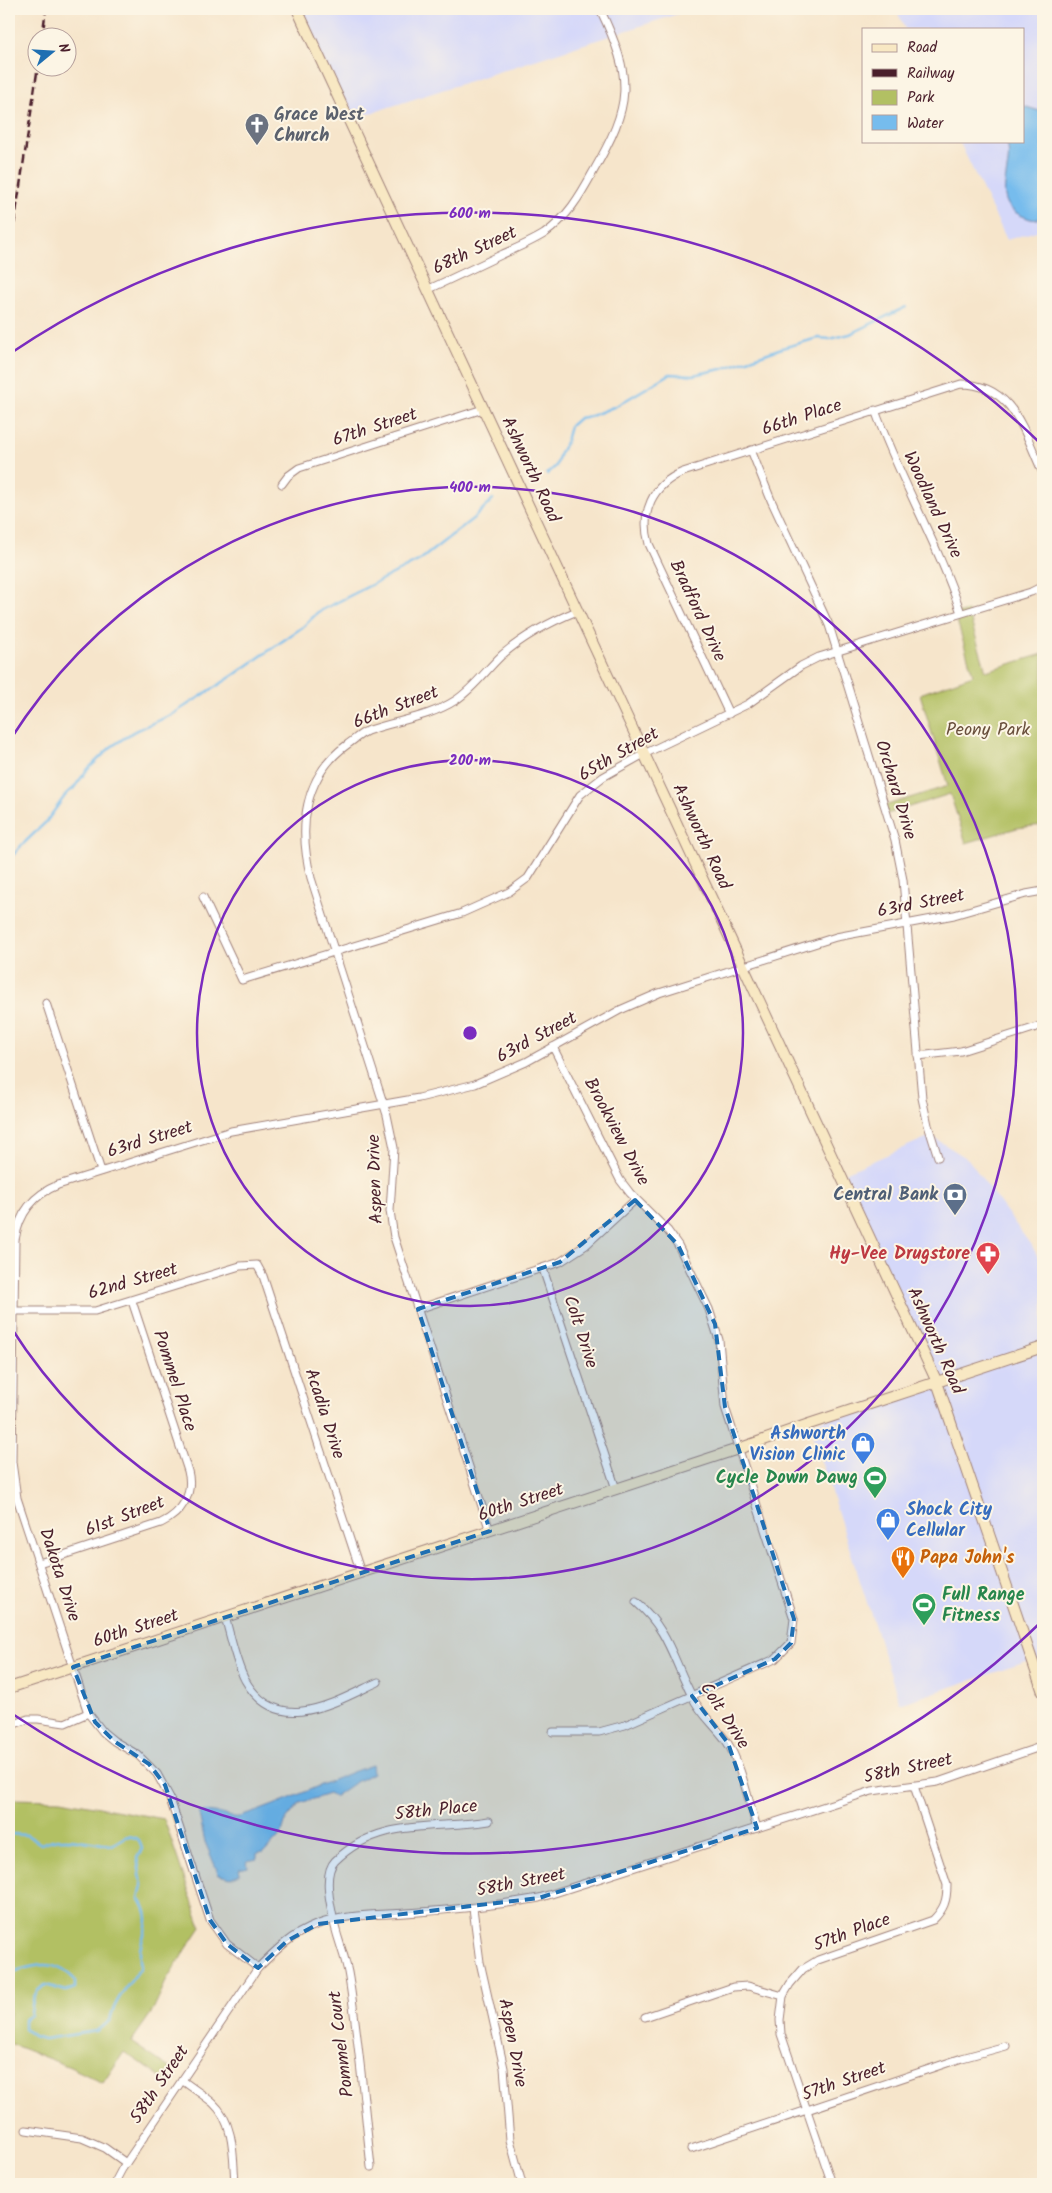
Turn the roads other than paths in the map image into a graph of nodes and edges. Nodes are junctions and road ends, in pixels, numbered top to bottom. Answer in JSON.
{"nodes":[{"id":1,"x":297,"y":9,"type":"edge"},
{"id":2,"x":600,"y":9,"type":"edge"},
{"id":3,"x":427,"y":290,"type":"junction"},
{"id":4,"x":483,"y":408,"type":"junction"},
{"id":5,"x":875,"y":410,"type":"junction"},
{"id":6,"x":751,"y":450,"type":"junction"},
{"id":7,"x":1043,"y":473,"type":"edge"},
{"id":8,"x":282,"y":484,"type":"dead end"},
{"id":9,"x":645,"y":519,"type":"joint"},
{"id":10,"x":1043,"y":586,"type":"edge"},
{"id":11,"x":577,"y":611,"type":"junction"},
{"id":12,"x":961,"y":613,"type":"junction"},
{"id":13,"x":837,"y":650,"type":"junction"},
{"id":14,"x":729,"y":714,"type":"junction"},
{"id":15,"x":644,"y":754,"type":"junction"},
{"id":16,"x":304,"y":824,"type":"joint"},
{"id":17,"x":1043,"y":891,"type":"edge"},
{"id":18,"x":203,"y":897,"type":"dead end"},
{"id":19,"x":907,"y":924,"type":"junction"},
{"id":20,"x":335,"y":951,"type":"junction"},
{"id":21,"x":743,"y":966,"type":"junction"},
{"id":22,"x":46,"y":1003,"type":"dead end"},
{"id":23,"x":1043,"y":1025,"type":"edge"},
{"id":24,"x":553,"y":1047,"type":"junction"},
{"id":25,"x":918,"y":1056,"type":"junction"},
{"id":26,"x":384,"y":1104,"type":"junction"},
{"id":27,"x":938,"y":1157,"type":"dead end"},
{"id":28,"x":101,"y":1171,"type":"junction"},
{"id":29,"x":39,"y":1195,"type":"joint"},
{"id":30,"x":635,"y":1200,"type":"junction"},
{"id":31,"x":257,"y":1265,"type":"joint"},
{"id":32,"x":543,"y":1269,"type":"junction"},
{"id":33,"x":132,"y":1301,"type":"junction"},
{"id":34,"x":418,"y":1309,"type":"junction"},
{"id":35,"x":14,"y":1311,"type":"junction"},
{"id":36,"x":1043,"y":1347,"type":"edge"},
{"id":37,"x":937,"y":1382,"type":"junction"},
{"id":38,"x":738,"y":1449,"type":"junction"},
{"id":39,"x":188,"y":1470,"type":"joint"},
{"id":40,"x":616,"y":1489,"type":"junction"},
{"id":41,"x":490,"y":1530,"type":"junction"},
{"id":42,"x":39,"y":1563,"type":"junction"},
{"id":43,"x":361,"y":1573,"type":"junction"},
{"id":44,"x":636,"y":1602,"type":"dead end"},
{"id":45,"x":225,"y":1617,"type":"junction"},
{"id":46,"x":73,"y":1667,"type":"junction"},
{"id":47,"x":378,"y":1682,"type":"dead end"},
{"id":48,"x":9,"y":1688,"type":"edge"},
{"id":49,"x":1043,"y":1692,"type":"edge"},
{"id":50,"x":691,"y":1696,"type":"junction"},
{"id":51,"x":88,"y":1713,"type":"junction"},
{"id":52,"x":9,"y":1726,"type":"edge"},
{"id":53,"x":553,"y":1732,"type":"dead end"},
{"id":54,"x":1043,"y":1746,"type":"edge"},
{"id":55,"x":914,"y":1786,"type":"junction"},
{"id":56,"x":489,"y":1820,"type":"dead end"},
{"id":57,"x":757,"y":1828,"type":"junction"},
{"id":58,"x":473,"y":1908,"type":"junction"},
{"id":59,"x":333,"y":1920,"type":"junction"},
{"id":60,"x":258,"y":1968,"type":"junction"},
{"id":61,"x":783,"y":1996,"type":"junction"},
{"id":62,"x":645,"y":2017,"type":"dead end"},
{"id":63,"x":1006,"y":2046,"type":"dead end"},
{"id":64,"x":182,"y":2080,"type":"junction"},
{"id":65,"x":807,"y":2111,"type":"junction"},
{"id":66,"x":26,"y":2130,"type":"dead end"},
{"id":67,"x":691,"y":2149,"type":"dead end"},
{"id":68,"x":126,"y":2162,"type":"junction"},
{"id":69,"x":371,"y":2167,"type":"dead end"},
{"id":70,"x":114,"y":2184,"type":"edge"},
{"id":71,"x":235,"y":2184,"type":"edge"},
{"id":72,"x":522,"y":2184,"type":"edge"},
{"id":73,"x":832,"y":2184,"type":"edge"}],
"edges":[{"from":1,"to":3,"type":"main road","name":"Ashworth Road"},
{"from":2,"to":3,"type":"street","name":"68th Street"},
{"from":3,"to":4,"type":"main road","name":"Ashworth Road"},
{"from":4,"to":8,"type":"street","name":"67th Street"},
{"from":4,"to":11,"type":"main road","name":"Ashworth Road"},
{"from":5,"to":6,"type":"street","name":"66th Place"},
{"from":5,"to":7,"type":"street","name":"66th Place"},
{"from":5,"to":12,"type":"street","name":"Woodland Drive"},
{"from":6,"to":9,"type":"street","name":"66th Place"},
{"from":6,"to":13,"type":"street","name":"Orchard Drive"},
{"from":9,"to":14,"type":"street","name":"Bradford Drive"},
{"from":10,"to":12,"type":"street","name":"65th Street"},
{"from":11,"to":15,"type":"main road","name":"Ashworth Road"},
{"from":11,"to":16,"type":"street","name":"66th Street"},
{"from":12,"to":13,"type":"street","name":"65th Street"},
{"from":13,"to":14,"type":"street","name":"65th Street"},
{"from":13,"to":19,"type":"street","name":"Orchard Drive"},
{"from":14,"to":15,"type":"street","name":"65th Street"},
{"from":15,"to":20,"type":"street","name":"65th Street"},
{"from":15,"to":21,"type":"main road","name":"Ashworth Road"},
{"from":16,"to":20,"type":"street","name":"Aspen Drive"},
{"from":17,"to":19,"type":"street","name":"63rd Street"},
{"from":18,"to":20,"type":"street","name":"65th Street"},
{"from":19,"to":21,"type":"street","name":"63rd Street"},
{"from":19,"to":25,"type":"street","name":"Orchard Drive"},
{"from":20,"to":26,"type":"street","name":"Aspen Drive"},
{"from":21,"to":24,"type":"street","name":"63rd Street"},
{"from":21,"to":37,"type":"main road","name":"Ashworth Road"},
{"from":22,"to":28,"type":"street"},
{"from":23,"to":25,"type":"street"},
{"from":24,"to":26,"type":"street","name":"63rd Street"},
{"from":24,"to":30,"type":"street","name":"Brookview Drive"},
{"from":25,"to":27,"type":"street","name":"Orchard Drive"},
{"from":26,"to":28,"type":"street","name":"63rd Street"},
{"from":26,"to":34,"type":"street","name":"Aspen Drive"},
{"from":28,"to":29,"type":"street","name":"63rd Street"},
{"from":29,"to":35,"type":"street","name":"Dakota Drive"},
{"from":30,"to":32,"type":"street"},
{"from":30,"to":38,"type":"street","name":"Brookview Drive"},
{"from":31,"to":33,"type":"street","name":"62nd Street"},
{"from":31,"to":43,"type":"street","name":"Acadia Drive"},
{"from":32,"to":34,"type":"street"},
{"from":32,"to":40,"type":"street","name":"Colt Drive"},
{"from":33,"to":35,"type":"street","name":"62nd Street"},
{"from":33,"to":39,"type":"street","name":"Pommel Place"},
{"from":34,"to":41,"type":"street","name":"Aspen Drive"},
{"from":35,"to":42,"type":"street","name":"Dakota Drive"},
{"from":36,"to":37,"type":"main road","name":"60th Street"},
{"from":37,"to":38,"type":"main road","name":"60th Street"},
{"from":37,"to":49,"type":"main road","name":"Ashworth Road"},
{"from":38,"to":40,"type":"main road","name":"60th Street"},
{"from":38,"to":50,"type":"street","name":"Brookview Drive"},
{"from":39,"to":42,"type":"street","name":"61st Street"},
{"from":40,"to":41,"type":"main road","name":"60th Street"},
{"from":41,"to":43,"type":"main road","name":"60th Street"},
{"from":42,"to":46,"type":"street","name":"Dakota Drive"},
{"from":43,"to":45,"type":"main road","name":"60th Street"},
{"from":44,"to":50,"type":"street","name":"Colt Drive"},
{"from":45,"to":46,"type":"main road","name":"60th Street"},
{"from":45,"to":47,"type":"street"},
{"from":46,"to":48,"type":"main road","name":"60th Street"},
{"from":46,"to":51,"type":"street","name":"Dakota Drive"},
{"from":50,"to":53,"type":"street","name":"Brookview Drive"},
{"from":50,"to":57,"type":"street","name":"Colt Drive"},
{"from":51,"to":52,"type":"street"},
{"from":51,"to":60,"type":"street","name":"Dakota Drive"},
{"from":54,"to":55,"type":"street","name":"58th Street"},
{"from":55,"to":57,"type":"street","name":"58th Street"},
{"from":55,"to":61,"type":"street","name":"57th Place"},
{"from":56,"to":59,"type":"street","name":"58th Place"},
{"from":57,"to":58,"type":"street","name":"58th Street"},
{"from":58,"to":59,"type":"street","name":"58th Street"},
{"from":58,"to":72,"type":"street","name":"Aspen Drive"},
{"from":59,"to":60,"type":"street","name":"58th Street"},
{"from":59,"to":69,"type":"street","name":"Pommel Court"},
{"from":60,"to":64,"type":"street","name":"58th Street"},
{"from":61,"to":62,"type":"street"},
{"from":61,"to":65,"type":"street"},
{"from":63,"to":65,"type":"street","name":"57th Street"},
{"from":64,"to":68,"type":"street","name":"58th Street"},
{"from":64,"to":71,"type":"street"},
{"from":65,"to":67,"type":"street","name":"57th Street"},
{"from":65,"to":73,"type":"street"},
{"from":66,"to":68,"type":"street"},
{"from":68,"to":70,"type":"street","name":"58th Street"}]}
